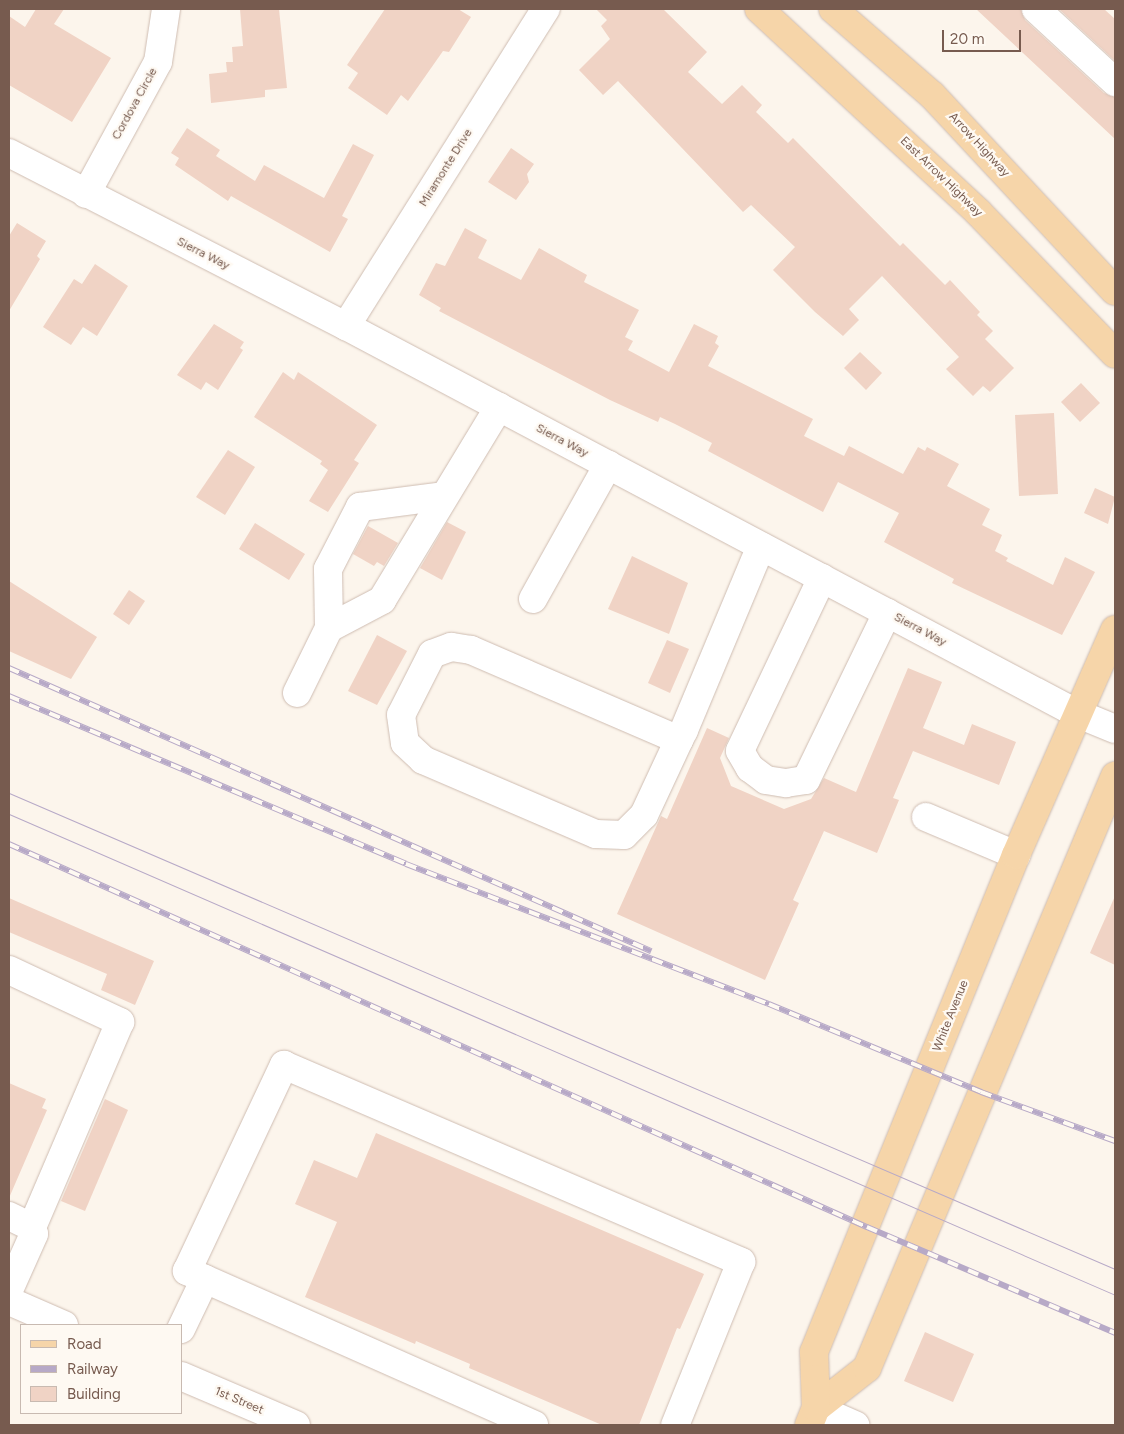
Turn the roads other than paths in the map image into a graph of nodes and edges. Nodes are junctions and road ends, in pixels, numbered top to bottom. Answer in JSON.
{"nodes":[{"id":1,"x":166,"y":9,"type":"edge"},
{"id":2,"x":546,"y":9,"type":"edge"},
{"id":3,"x":759,"y":9,"type":"edge"},
{"id":4,"x":834,"y":9,"type":"edge"},
{"id":5,"x":1036,"y":9,"type":"edge"},
{"id":6,"x":1115,"y":82,"type":"edge"},
{"id":7,"x":9,"y":153,"type":"edge"},
{"id":8,"x":86,"y":194,"type":"junction"},
{"id":9,"x":1115,"y":290,"type":"edge"},
{"id":10,"x":346,"y":326,"type":"junction"},
{"id":11,"x":1115,"y":354,"type":"edge"},
{"id":12,"x":499,"y":407,"type":"junction"},
{"id":13,"x":608,"y":465,"type":"junction"},
{"id":14,"x":443,"y":496,"type":"junction"},
{"id":15,"x":761,"y":546,"type":"junction"},
{"id":16,"x":822,"y":578,"type":"junction"},
{"id":17,"x":533,"y":599,"type":"dead end"},
{"id":18,"x":887,"y":612,"type":"junction"},
{"id":19,"x":330,"y":628,"type":"junction"},
{"id":20,"x":1115,"y":630,"type":"edge"},
{"id":21,"x":297,"y":693,"type":"dead end"},
{"id":22,"x":1076,"y":714,"type":"junction"},
{"id":23,"x":1115,"y":729,"type":"edge"},
{"id":24,"x":679,"y":740,"type":"junction"},
{"id":25,"x":1115,"y":776,"type":"edge"},
{"id":26,"x":926,"y":817,"type":"dead end"},
{"id":27,"x":1016,"y":854,"type":"junction"},
{"id":28,"x":9,"y":970,"type":"edge"},
{"id":29,"x":20,"y":1222,"type":"edge"},
{"id":30,"x":205,"y":1279,"type":"junction"},
{"id":31,"x":9,"y":1290,"type":"edge"},
{"id":32,"x":9,"y":1301,"type":"edge"},
{"id":33,"x":62,"y":1324,"type":"edge"},
{"id":34,"x":182,"y":1327,"type":"edge"},
{"id":35,"x":182,"y":1376,"type":"edge"},
{"id":36,"x":812,"y":1417,"type":"edge"},
{"id":37,"x":296,"y":1425,"type":"edge"},
{"id":38,"x":534,"y":1425,"type":"edge"},
{"id":39,"x":675,"y":1425,"type":"edge"},
{"id":40,"x":855,"y":1425,"type":"edge"}],
"edges":[{"from":1,"to":8,"type":"street","name":"Cordova Circle"},
{"from":2,"to":10,"type":"street","name":"Miramonte Drive"},
{"from":3,"to":11,"type":"main road","name":"East Arrow Highway"},
{"from":4,"to":9,"type":"main road","name":"Arrow Highway"},
{"from":5,"to":6,"type":"street"},
{"from":7,"to":8,"type":"street","name":"Sierra Way"},
{"from":8,"to":10,"type":"street","name":"Sierra Way"},
{"from":10,"to":12,"type":"street","name":"Sierra Way"},
{"from":12,"to":13,"type":"street","name":"Sierra Way"},
{"from":12,"to":14,"type":"street"},
{"from":13,"to":15,"type":"street","name":"Sierra Way"},
{"from":13,"to":17,"type":"street"},
{"from":14,"to":19,"type":"street"},
{"from":14,"to":19,"type":"street"},
{"from":15,"to":16,"type":"street","name":"Sierra Way"},
{"from":15,"to":24,"type":"street"},
{"from":16,"to":18,"type":"street","name":"Sierra Way"},
{"from":16,"to":18,"type":"street"},
{"from":18,"to":22,"type":"street","name":"Sierra Way"},
{"from":19,"to":21,"type":"street"},
{"from":20,"to":22,"type":"main road","name":"White Avenue"},
{"from":22,"to":23,"type":"street","name":"Sierra Way"},
{"from":22,"to":27,"type":"main road","name":"White Avenue"},
{"from":24,"to":24,"type":"street"},
{"from":25,"to":36,"type":"main road"},
{"from":26,"to":27,"type":"street"},
{"from":27,"to":36,"type":"main road","name":"White Avenue"},
{"from":28,"to":29,"type":"street"},
{"from":29,"to":31,"type":"street"},
{"from":30,"to":34,"type":"street"},
{"from":30,"to":38,"type":"street"},
{"from":30,"to":39,"type":"street"},
{"from":32,"to":33,"type":"street"},
{"from":35,"to":37,"type":"street","name":"1st Street"},
{"from":36,"to":40,"type":"street"}]}
